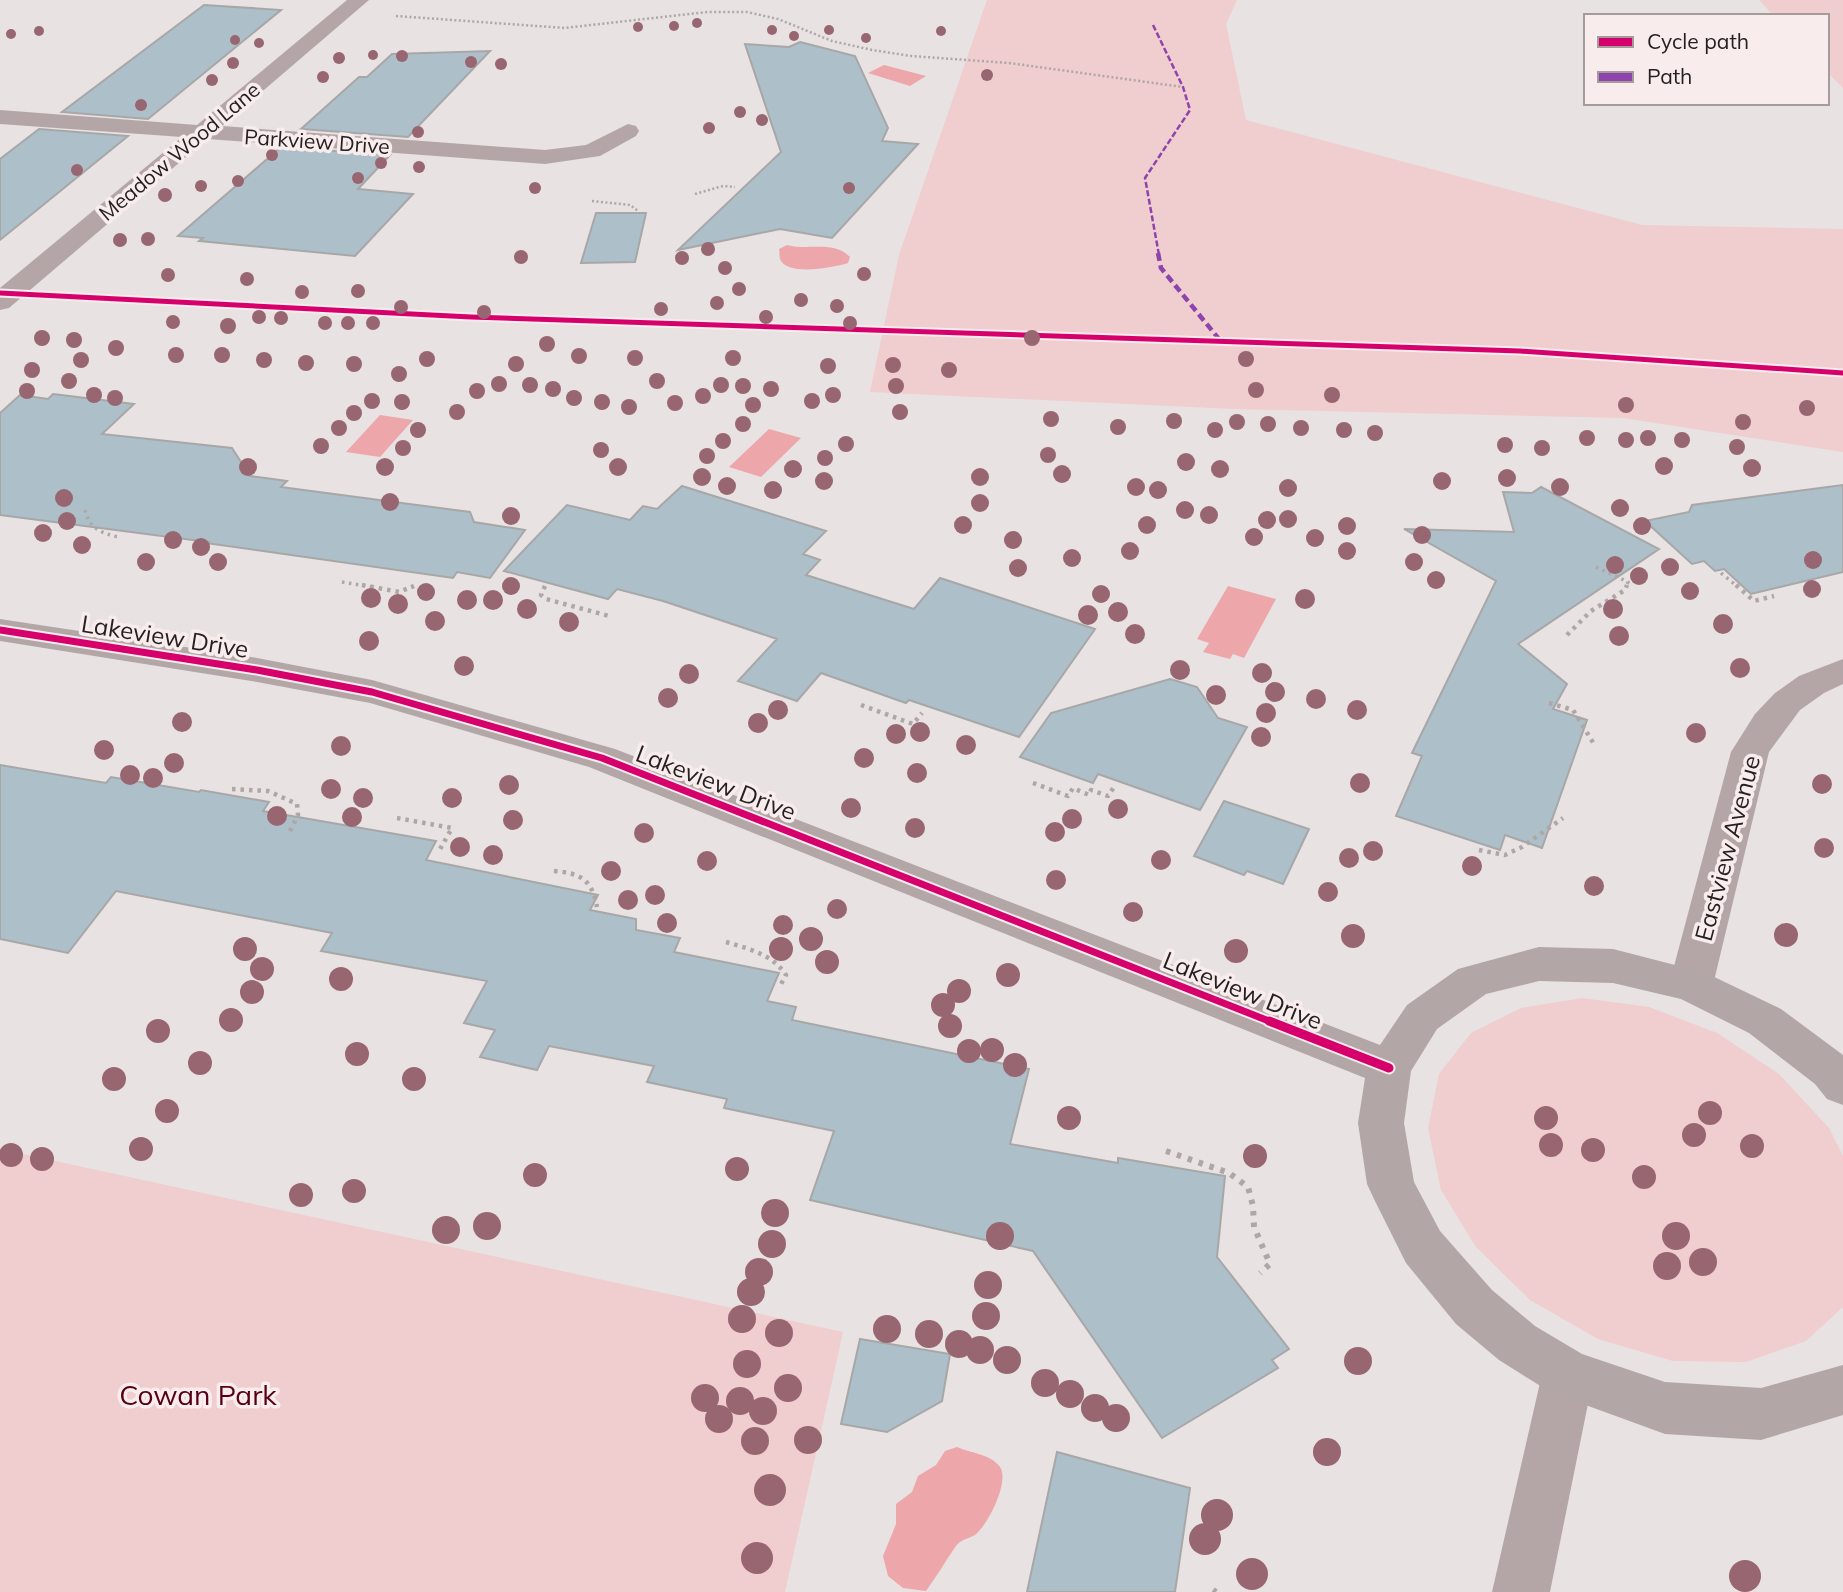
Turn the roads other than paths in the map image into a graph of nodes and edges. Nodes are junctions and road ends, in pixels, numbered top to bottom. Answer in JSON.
{"nodes":[{"id":1,"x":351,"y":6,"type":"edge"},
{"id":2,"x":0,"y":117,"type":"edge"},
{"id":3,"x":628,"y":131,"type":"dead end"},
{"id":4,"x":199,"y":133,"type":"junction"},
{"id":5,"x":0,"y":302,"type":"edge"},
{"id":6,"x":0,"y":630,"type":"edge"},
{"id":7,"x":1843,"y":671,"type":"edge"},
{"id":8,"x":1691,"y":985,"type":"junction"},
{"id":9,"x":1389,"y":1068,"type":"junction"},
{"id":10,"x":1843,"y":1086,"type":"edge"},
{"id":11,"x":1568,"y":1374,"type":"junction"},
{"id":12,"x":1843,"y":1390,"type":"edge"},
{"id":13,"x":1521,"y":1592,"type":"edge"}],
"edges":[{"from":1,"to":4,"type":"street","name":"Meadow Wood Lane"},
{"from":2,"to":4,"type":"street","name":"Parkview Drive"},
{"from":3,"to":4,"type":"street","name":"Parkview Drive"},
{"from":4,"to":5,"type":"street","name":"Meadow Wood Lane"},
{"from":6,"to":9,"type":"street","name":"Lakeview Drive"},
{"from":7,"to":8,"type":"street","name":"Eastview Avenue"},
{"from":8,"to":9,"type":"street"},
{"from":8,"to":10,"type":"street"},
{"from":9,"to":11,"type":"street"},
{"from":11,"to":12,"type":"street"},
{"from":11,"to":13,"type":"street"}]}
